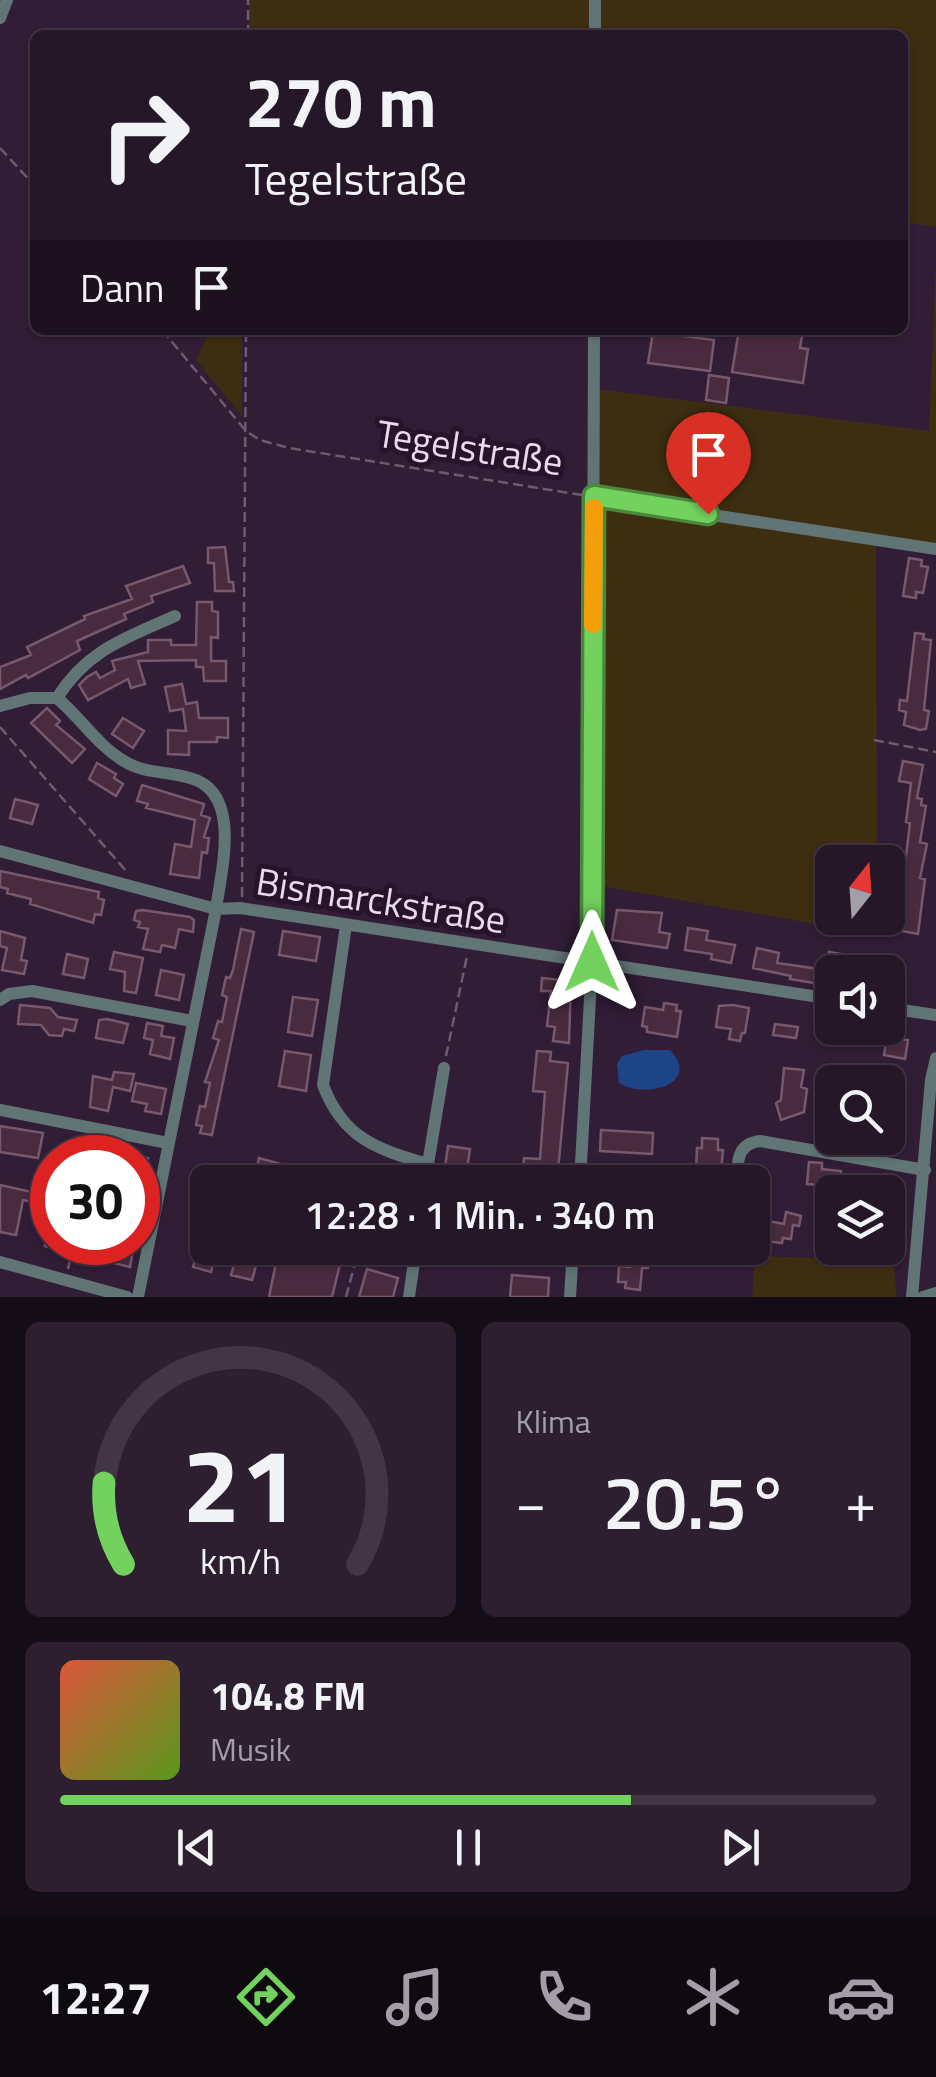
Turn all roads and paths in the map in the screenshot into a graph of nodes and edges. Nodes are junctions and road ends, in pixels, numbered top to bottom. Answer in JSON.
{"nodes":[{"id":1,"x":7,"y":0,"type":"edge"},
{"id":2,"x":248,"y":0,"type":"edge"},
{"id":3,"x":595,"y":0,"type":"edge"},
{"id":4,"x":0,"y":18,"type":"edge"},
{"id":5,"x":248,"y":30,"type":"edge"},
{"id":6,"x":595,"y":30,"type":"edge"},
{"id":7,"x":0,"y":148,"type":"edge"},
{"id":8,"x":30,"y":181,"type":"edge"},
{"id":9,"x":166,"y":335,"type":"edge"},
{"id":10,"x":246,"y":335,"type":"edge"},
{"id":11,"x":594,"y":335,"type":"edge"},
{"id":12,"x":246,"y":431,"type":"junction"},
{"id":13,"x":594,"y":496,"type":"junction"},
{"id":14,"x":936,"y":550,"type":"edge"},
{"id":15,"x":176,"y":616,"type":"dead end"},
{"id":16,"x":57,"y":698,"type":"junction"},
{"id":17,"x":0,"y":706,"type":"edge"},
{"id":18,"x":0,"y":727,"type":"edge"},
{"id":19,"x":874,"y":740,"type":"dead end"},
{"id":20,"x":936,"y":752,"type":"edge"},
{"id":21,"x":0,"y":851,"type":"edge"},
{"id":22,"x":140,"y":890,"type":"junction"},
{"id":23,"x":216,"y":908,"type":"junction"},
{"id":24,"x":240,"y":908,"type":"junction"},
{"id":25,"x":346,"y":925,"type":"junction"},
{"id":26,"x":469,"y":945,"type":"junction"},
{"id":27,"x":592,"y":962,"type":"junction"},
{"id":28,"x":815,"y":996,"type":"edge"},
{"id":29,"x":0,"y":1000,"type":"edge"},
{"id":30,"x":905,"y":1010,"type":"edge"},
{"id":31,"x":936,"y":1015,"type":"edge"},
{"id":32,"x":192,"y":1021,"type":"junction"},
{"id":33,"x":936,"y":1058,"type":"edge"},
{"id":34,"x":444,"y":1068,"type":"joint"},
{"id":35,"x":0,"y":1110,"type":"edge"},
{"id":36,"x":168,"y":1142,"type":"junction"},
{"id":37,"x":428,"y":1164,"type":"joint"},
{"id":38,"x":581,"y":1165,"type":"edge"},
{"id":39,"x":738,"y":1165,"type":"edge"},
{"id":40,"x":925,"y":1170,"type":"junction"},
{"id":41,"x":0,"y":1262,"type":"edge"},
{"id":42,"x":69,"y":1265,"type":"edge"},
{"id":43,"x":354,"y":1265,"type":"edge"},
{"id":44,"x":413,"y":1265,"type":"edge"},
{"id":45,"x":572,"y":1265,"type":"edge"},
{"id":46,"x":65,"y":1280,"type":"junction"},
{"id":47,"x":936,"y":1293,"type":"edge"},
{"id":48,"x":127,"y":1297,"type":"edge"},
{"id":49,"x":138,"y":1297,"type":"edge"},
{"id":50,"x":346,"y":1297,"type":"edge"},
{"id":51,"x":408,"y":1297,"type":"edge"},
{"id":52,"x":570,"y":1297,"type":"edge"},
{"id":53,"x":912,"y":1297,"type":"edge"},
{"id":54,"x":923,"y":1297,"type":"edge"}],
"edges":[{"from":1,"to":4,"type":"street"},
{"from":2,"to":5,"type":"path"},
{"from":3,"to":6,"type":"street"},
{"from":7,"to":8,"type":"path"},
{"from":9,"to":12,"type":"path","name":"Tegelstraße"},
{"from":10,"to":12,"type":"path"},
{"from":11,"to":13,"type":"street"},
{"from":12,"to":13,"type":"path","name":"Tegelstraße"},
{"from":12,"to":24,"type":"path"},
{"from":13,"to":14,"type":"street","name":"Tegelstraße"},
{"from":13,"to":27,"type":"street"},
{"from":15,"to":16,"type":"street"},
{"from":16,"to":17,"type":"street"},
{"from":16,"to":23,"type":"street"},
{"from":18,"to":22,"type":"path"},
{"from":19,"to":20,"type":"path"},
{"from":21,"to":22,"type":"street","name":"Bismarckstraße"},
{"from":22,"to":23,"type":"street","name":"Bismarckstraße"},
{"from":23,"to":24,"type":"street","name":"Bismarckstraße"},
{"from":23,"to":32,"type":"street"},
{"from":24,"to":25,"type":"street","name":"Bismarckstraße"},
{"from":25,"to":26,"type":"street","name":"Bismarckstraße"},
{"from":25,"to":37,"type":"street"},
{"from":26,"to":27,"type":"street","name":"Bismarckstraße"},
{"from":26,"to":34,"type":"path"},
{"from":27,"to":28,"type":"street","name":"Bismarckstraße"},
{"from":27,"to":38,"type":"street"},
{"from":29,"to":32,"type":"street"},
{"from":30,"to":31,"type":"street"},
{"from":32,"to":36,"type":"street"},
{"from":33,"to":40,"type":"street"},
{"from":34,"to":37,"type":"street"},
{"from":35,"to":36,"type":"street"},
{"from":36,"to":49,"type":"street"},
{"from":39,"to":40,"type":"street"},
{"from":40,"to":53,"type":"street"},
{"from":41,"to":46,"type":"street"},
{"from":42,"to":46,"type":"path"},
{"from":43,"to":50,"type":"path"},
{"from":44,"to":51,"type":"street"},
{"from":45,"to":52,"type":"street"},
{"from":46,"to":48,"type":"street"},
{"from":47,"to":54,"type":"street"}]}
